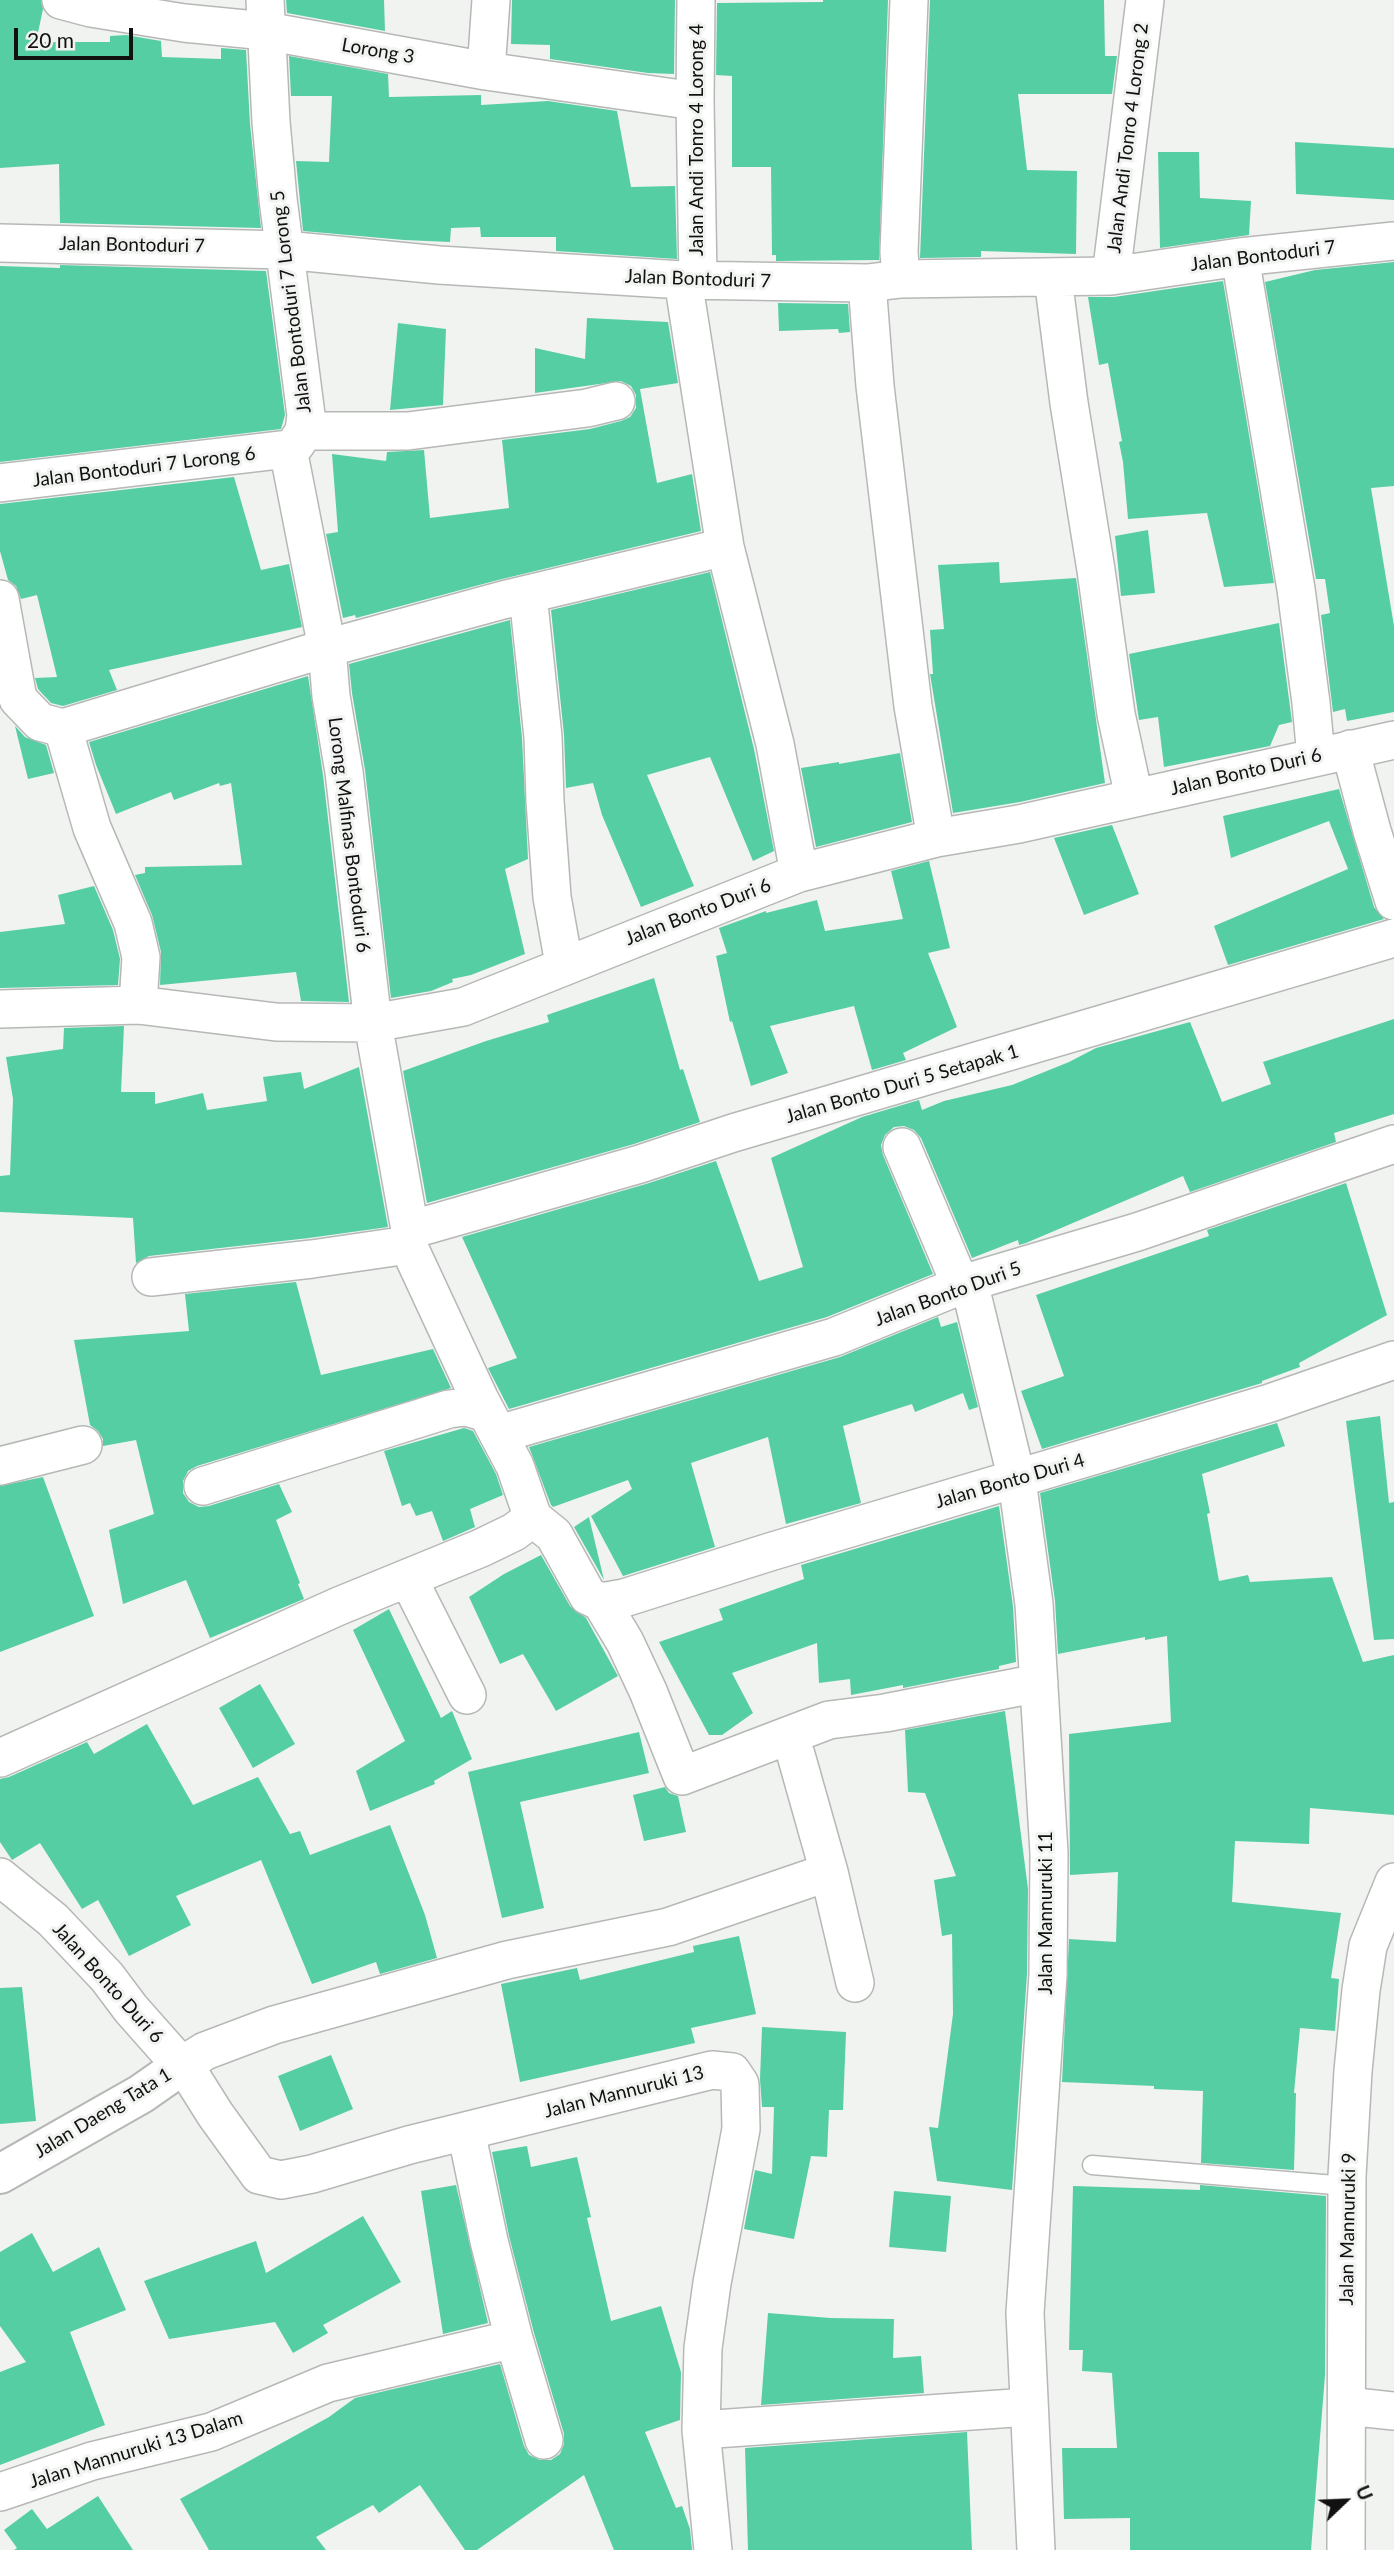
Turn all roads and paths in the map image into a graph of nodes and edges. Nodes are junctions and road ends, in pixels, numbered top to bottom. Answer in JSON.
{"nodes":[{"id":1,"x":61,"y":0,"type":"edge"},
{"id":2,"x":491,"y":0,"type":"edge"},
{"id":3,"x":696,"y":0,"type":"edge"},
{"id":4,"x":909,"y":0,"type":"edge"},
{"id":5,"x":1145,"y":0,"type":"edge"},
{"id":6,"x":266,"y":16,"type":"edge"},
{"id":7,"x":486,"y":71,"type":"junction"},
{"id":8,"x":695,"y":101,"type":"junction"},
{"id":9,"x":1394,"y":241,"type":"edge"},
{"id":10,"x":0,"y":243,"type":"edge"},
{"id":11,"x":285,"y":250,"type":"junction"},
{"id":12,"x":1240,"y":257,"type":"junction"},
{"id":13,"x":1111,"y":276,"type":"junction"},
{"id":14,"x":1054,"y":278,"type":"junction"},
{"id":15,"x":690,"y":280,"type":"junction"},
{"id":16,"x":884,"y":281,"type":"junction"},
{"id":17,"x":616,"y":401,"type":"dead end"},
{"id":18,"x":296,"y":440,"type":"junction"},
{"id":19,"x":0,"y":483,"type":"edge"},
{"id":20,"x":724,"y":547,"type":"junction"},
{"id":21,"x":528,"y":595,"type":"junction"},
{"id":22,"x":0,"y":599,"type":"edge"},
{"id":23,"x":327,"y":648,"type":"junction"},
{"id":24,"x":63,"y":728,"type":"junction"},
{"id":25,"x":1394,"y":740,"type":"edge"},
{"id":26,"x":1350,"y":749,"type":"junction"},
{"id":27,"x":1316,"y":757,"type":"junction"},
{"id":28,"x":1134,"y":797,"type":"junction"},
{"id":29,"x":936,"y":838,"type":"junction"},
{"id":30,"x":799,"y":873,"type":"junction"},
{"id":31,"x":1394,"y":901,"type":"edge"},
{"id":32,"x":1394,"y":938,"type":"edge"},
{"id":33,"x":564,"y":964,"type":"junction"},
{"id":34,"x":138,"y":1005,"type":"junction"},
{"id":35,"x":0,"y":1009,"type":"edge"},
{"id":36,"x":373,"y":1023,"type":"junction"},
{"id":37,"x":1394,"y":1144,"type":"edge"},
{"id":38,"x":902,"y":1147,"type":"dead end"},
{"id":39,"x":409,"y":1238,"type":"junction"},
{"id":40,"x":151,"y":1277,"type":"dead end"},
{"id":41,"x":965,"y":1284,"type":"junction"},
{"id":42,"x":1394,"y":1360,"type":"edge"},
{"id":43,"x":493,"y":1423,"type":"junction"},
{"id":44,"x":83,"y":1445,"type":"dead end"},
{"id":45,"x":0,"y":1466,"type":"edge"},
{"id":46,"x":1017,"y":1480,"type":"junction"},
{"id":47,"x":203,"y":1486,"type":"dead end"},
{"id":48,"x":533,"y":1518,"type":"junction"},
{"id":49,"x":408,"y":1578,"type":"junction"},
{"id":50,"x":612,"y":1600,"type":"junction"},
{"id":51,"x":1039,"y":1683,"type":"junction"},
{"id":52,"x":467,"y":1695,"type":"dead end"},
{"id":53,"x":796,"y":1755,"type":"dead end"},
{"id":54,"x":0,"y":1758,"type":"edge"},
{"id":55,"x":829,"y":1872,"type":"junction"},
{"id":56,"x":0,"y":1877,"type":"edge"},
{"id":57,"x":1388,"y":1897,"type":"edge"},
{"id":58,"x":855,"y":1983,"type":"dead end"},
{"id":59,"x":193,"y":2058,"type":"junction"},
{"id":60,"x":466,"y":2131,"type":"junction"},
{"id":61,"x":1092,"y":2165,"type":"dead end"},
{"id":62,"x":0,"y":2174,"type":"edge"},
{"id":63,"x":1347,"y":2186,"type":"junction"},
{"id":64,"x":514,"y":2339,"type":"junction"},
{"id":65,"x":1346,"y":2406,"type":"junction"},
{"id":66,"x":1028,"y":2407,"type":"junction"},
{"id":67,"x":1394,"y":2411,"type":"edge"},
{"id":68,"x":701,"y":2430,"type":"junction"},
{"id":69,"x":544,"y":2440,"type":"dead end"},
{"id":70,"x":0,"y":2492,"type":"edge"},
{"id":71,"x":713,"y":2550,"type":"edge"},
{"id":72,"x":1037,"y":2550,"type":"edge"},
{"id":73,"x":1346,"y":2550,"type":"edge"}],
"edges":[{"from":1,"to":6,"type":"street","name":"Lorong 3"},
{"from":2,"to":7,"type":"street"},
{"from":3,"to":8,"type":"street","name":"Jalan Andi Tonro 4 Lorong 4"},
{"from":4,"to":16,"type":"street"},
{"from":5,"to":13,"type":"street","name":"Jalan Andi Tonro 4 Lorong 2"},
{"from":6,"to":7,"type":"street","name":"Lorong 3"},
{"from":6,"to":11,"type":"street","name":"Jalan Bontoduri 7 Lorong 5"},
{"from":7,"to":8,"type":"street","name":"Lorong 3"},
{"from":8,"to":15,"type":"street","name":"Jalan Andi Tonro 4 Lorong 4"},
{"from":9,"to":12,"type":"street","name":"Jalan Bontoduri 7"},
{"from":10,"to":11,"type":"street","name":"Jalan Bontoduri 7"},
{"from":11,"to":15,"type":"street","name":"Jalan Bontoduri 7"},
{"from":11,"to":18,"type":"street","name":"Jalan Bontoduri 7 Lorong 5"},
{"from":12,"to":13,"type":"street","name":"Jalan Bontoduri 7"},
{"from":12,"to":27,"type":"street"},
{"from":13,"to":14,"type":"street","name":"Jalan Bontoduri 7"},
{"from":14,"to":16,"type":"street","name":"Jalan Bontoduri 7"},
{"from":14,"to":28,"type":"street"},
{"from":15,"to":16,"type":"street","name":"Jalan Bontoduri 7"},
{"from":15,"to":20,"type":"street","name":"Jalan Andi Tonro 4 Lorong 4"},
{"from":16,"to":29,"type":"street"},
{"from":17,"to":18,"type":"street","name":"Jalan Bontoduri 7 Lorong 6"},
{"from":18,"to":19,"type":"street","name":"Jalan Bontoduri 7 Lorong 6"},
{"from":18,"to":23,"type":"street","name":"Jalan Bontoduri 7 Lorong 5"},
{"from":20,"to":21,"type":"street"},
{"from":20,"to":30,"type":"street","name":"Jalan Andi Tonro 4 Lorong 4"},
{"from":21,"to":23,"type":"street"},
{"from":21,"to":33,"type":"street"},
{"from":22,"to":24,"type":"street"},
{"from":23,"to":24,"type":"street"},
{"from":23,"to":36,"type":"street","name":"Lorong Malfinas Bontoduri 6"},
{"from":24,"to":34,"type":"street"},
{"from":25,"to":26,"type":"street","name":"Jalan Bonto Duri 6"},
{"from":26,"to":27,"type":"street","name":"Jalan Bonto Duri 6"},
{"from":26,"to":31,"type":"street"},
{"from":27,"to":28,"type":"street","name":"Jalan Bonto Duri 6"},
{"from":28,"to":29,"type":"street","name":"Jalan Bonto Duri 6"},
{"from":29,"to":30,"type":"street","name":"Jalan Bonto Duri 6"},
{"from":30,"to":33,"type":"street","name":"Jalan Bonto Duri 6"},
{"from":32,"to":39,"type":"street","name":"Jalan Bonto Duri 5 Setapak 1"},
{"from":33,"to":36,"type":"street","name":"Jalan Bonto Duri 6"},
{"from":34,"to":35,"type":"street","name":"Jalan Bonto Duri 6"},
{"from":34,"to":36,"type":"street","name":"Jalan Bonto Duri 6"},
{"from":36,"to":39,"type":"street","name":"Lorong Malfinas Bontoduri 6"},
{"from":37,"to":41,"type":"street","name":"Jalan Bonto Duri 5"},
{"from":38,"to":41,"type":"street","name":"Jalan Mannuruki 11"},
{"from":39,"to":40,"type":"street","name":"Jalan Bonto Duri 5 Setapak 1"},
{"from":39,"to":43,"type":"street","name":"Lorong Malfinas Bontoduri 6"},
{"from":41,"to":43,"type":"street","name":"Jalan Bonto Duri 5"},
{"from":41,"to":46,"type":"street","name":"Jalan Mannuruki 11"},
{"from":42,"to":46,"type":"street","name":"Jalan Bonto Duri 4"},
{"from":43,"to":47,"type":"street","name":"Jalan Bonto Duri 5"},
{"from":43,"to":48,"type":"street","name":"Lorong Malfinas Bontoduri 6"},
{"from":44,"to":45,"type":"street"},
{"from":46,"to":50,"type":"street","name":"Jalan Bonto Duri 4"},
{"from":46,"to":51,"type":"street","name":"Jalan Mannuruki 11"},
{"from":48,"to":49,"type":"street"},
{"from":48,"to":50,"type":"street"},
{"from":49,"to":52,"type":"street"},
{"from":49,"to":54,"type":"street"},
{"from":50,"to":51,"type":"street"},
{"from":51,"to":66,"type":"street","name":"Jalan Mannuruki 11"},
{"from":53,"to":55,"type":"street"},
{"from":55,"to":58,"type":"street"},
{"from":55,"to":59,"type":"street"},
{"from":56,"to":59,"type":"street","name":"Jalan Bonto Duri 6"},
{"from":57,"to":63,"type":"street","name":"Jalan Mannuruki 9"},
{"from":59,"to":60,"type":"street","name":"Jalan Mannuruki 13"},
{"from":59,"to":62,"type":"street","name":"Jalan Daeng Tata 1"},
{"from":60,"to":64,"type":"street"},
{"from":60,"to":68,"type":"street","name":"Jalan Mannuruki 13"},
{"from":61,"to":63,"type":"lane"},
{"from":63,"to":65,"type":"street","name":"Jalan Mannuruki 9"},
{"from":64,"to":69,"type":"street"},
{"from":64,"to":70,"type":"street","name":"Jalan Mannuruki 13 Dalam"},
{"from":65,"to":67,"type":"street"},
{"from":65,"to":73,"type":"street","name":"Jalan Mannuruki 9"},
{"from":66,"to":68,"type":"street"},
{"from":66,"to":72,"type":"street","name":"Jalan Mannuruki 11"},
{"from":68,"to":71,"type":"street","name":"Jalan Mannuruki 13"}]}
